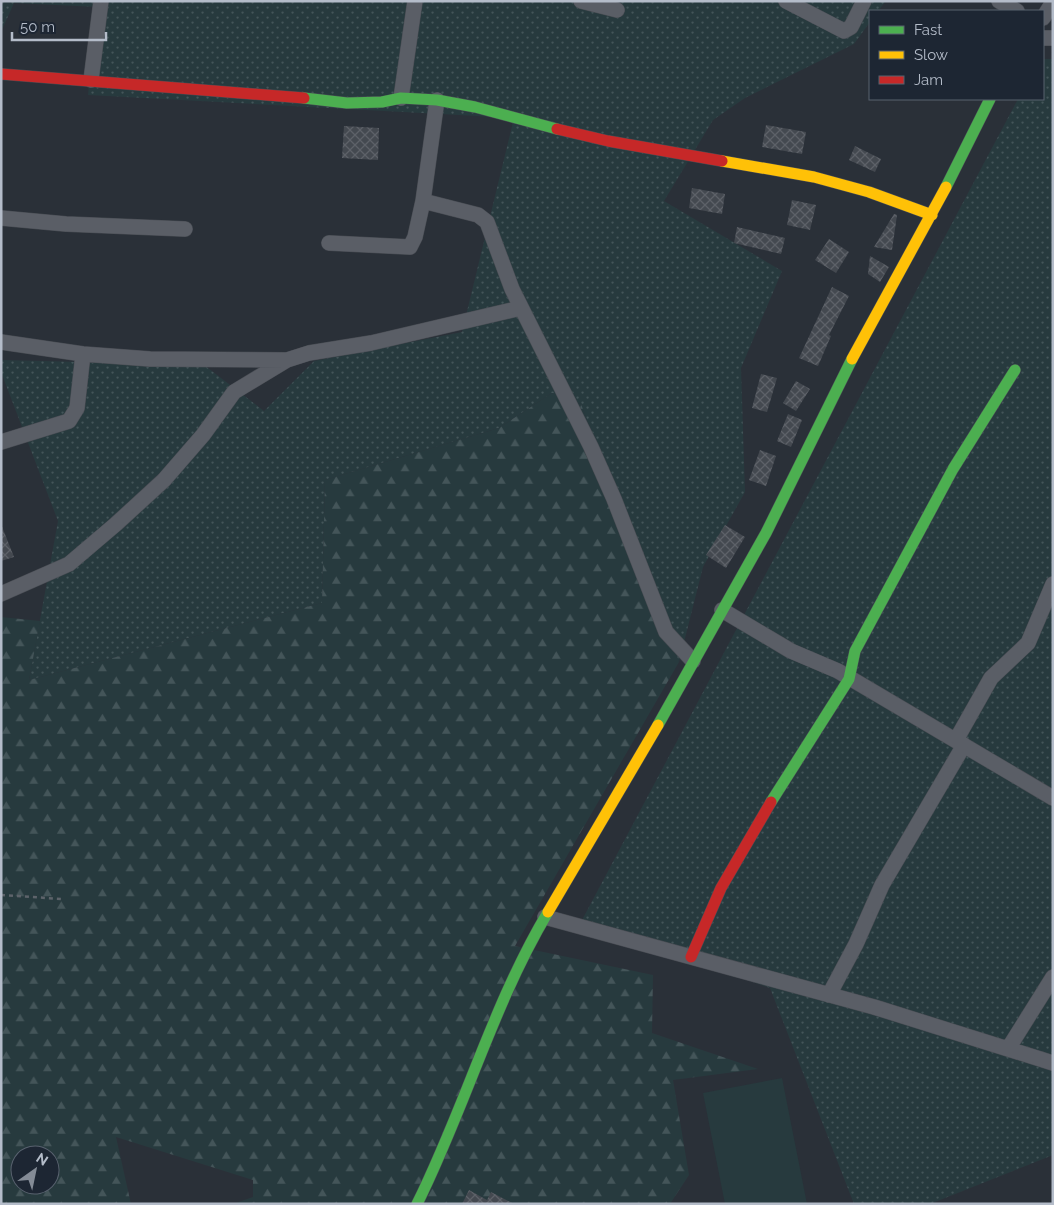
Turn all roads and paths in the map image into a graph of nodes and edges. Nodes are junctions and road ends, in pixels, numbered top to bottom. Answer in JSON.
{"nodes":[{"id":1,"x":102,"y":1,"type":"edge"},
{"id":2,"x":415,"y":1,"type":"edge"},
{"id":3,"x":581,"y":1,"type":"edge"},
{"id":4,"x":786,"y":1,"type":"edge"},
{"id":5,"x":864,"y":1,"type":"edge"},
{"id":6,"x":999,"y":1,"type":"edge"},
{"id":7,"x":1053,"y":2,"type":"edge"},
{"id":8,"x":617,"y":10,"type":"dead end"},
{"id":9,"x":1014,"y":10,"type":"edge"},
{"id":10,"x":1044,"y":16,"type":"edge"},
{"id":11,"x":1,"y":74,"type":"edge"},
{"id":12,"x":91,"y":80,"type":"junction"},
{"id":13,"x":401,"y":98,"type":"junction"},
{"id":14,"x":437,"y":100,"type":"junction"},
{"id":15,"x":990,"y":100,"type":"edge"},
{"id":16,"x":423,"y":201,"type":"junction"},
{"id":17,"x":932,"y":215,"type":"junction"},
{"id":18,"x":1,"y":218,"type":"edge"},
{"id":19,"x":185,"y":229,"type":"dead end"},
{"id":20,"x":329,"y":243,"type":"dead end"},
{"id":21,"x":521,"y":308,"type":"junction"},
{"id":22,"x":1,"y":342,"type":"edge"},
{"id":23,"x":83,"y":354,"type":"junction"},
{"id":24,"x":287,"y":360,"type":"junction"},
{"id":25,"x":1015,"y":370,"type":"dead end"},
{"id":26,"x":1,"y":442,"type":"edge"},
{"id":27,"x":1053,"y":584,"type":"edge"},
{"id":28,"x":1,"y":594,"type":"edge"},
{"id":29,"x":722,"y":610,"type":"junction"},
{"id":30,"x":693,"y":660,"type":"junction"},
{"id":31,"x":849,"y":678,"type":"junction"},
{"id":32,"x":960,"y":743,"type":"junction"},
{"id":33,"x":1053,"y":798,"type":"edge"},
{"id":34,"x":1,"y":895,"type":"edge"},
{"id":35,"x":62,"y":899,"type":"dead end"},
{"id":36,"x":545,"y":917,"type":"junction"},
{"id":37,"x":691,"y":957,"type":"junction"},
{"id":38,"x":1053,"y":977,"type":"edge"},
{"id":39,"x":829,"y":995,"type":"junction"},
{"id":40,"x":1008,"y":1049,"type":"junction"},
{"id":41,"x":1053,"y":1063,"type":"edge"},
{"id":42,"x":417,"y":1204,"type":"edge"}],
"edges":[{"from":1,"to":12,"type":"street"},
{"from":2,"to":13,"type":"street"},
{"from":3,"to":8,"type":"street"},
{"from":4,"to":5,"type":"street"},
{"from":6,"to":9,"type":"street"},
{"from":7,"to":10,"type":"street"},
{"from":11,"to":12,"type":"street"},
{"from":12,"to":13,"type":"street"},
{"from":13,"to":14,"type":"street"},
{"from":14,"to":16,"type":"street"},
{"from":14,"to":17,"type":"street"},
{"from":15,"to":17,"type":"street"},
{"from":16,"to":20,"type":"street"},
{"from":16,"to":21,"type":"street"},
{"from":17,"to":29,"type":"street"},
{"from":18,"to":19,"type":"street"},
{"from":21,"to":24,"type":"street"},
{"from":21,"to":30,"type":"street"},
{"from":22,"to":23,"type":"street"},
{"from":23,"to":24,"type":"street"},
{"from":23,"to":26,"type":"street"},
{"from":24,"to":28,"type":"street"},
{"from":25,"to":31,"type":"street"},
{"from":27,"to":32,"type":"street"},
{"from":29,"to":30,"type":"street"},
{"from":29,"to":31,"type":"street"},
{"from":30,"to":36,"type":"street"},
{"from":31,"to":32,"type":"street"},
{"from":31,"to":37,"type":"street"},
{"from":32,"to":33,"type":"street"},
{"from":32,"to":39,"type":"street"},
{"from":34,"to":35,"type":"path"},
{"from":36,"to":37,"type":"street"},
{"from":36,"to":42,"type":"street"},
{"from":37,"to":39,"type":"street"},
{"from":38,"to":40,"type":"street"},
{"from":39,"to":40,"type":"street"},
{"from":40,"to":41,"type":"street"}]}
